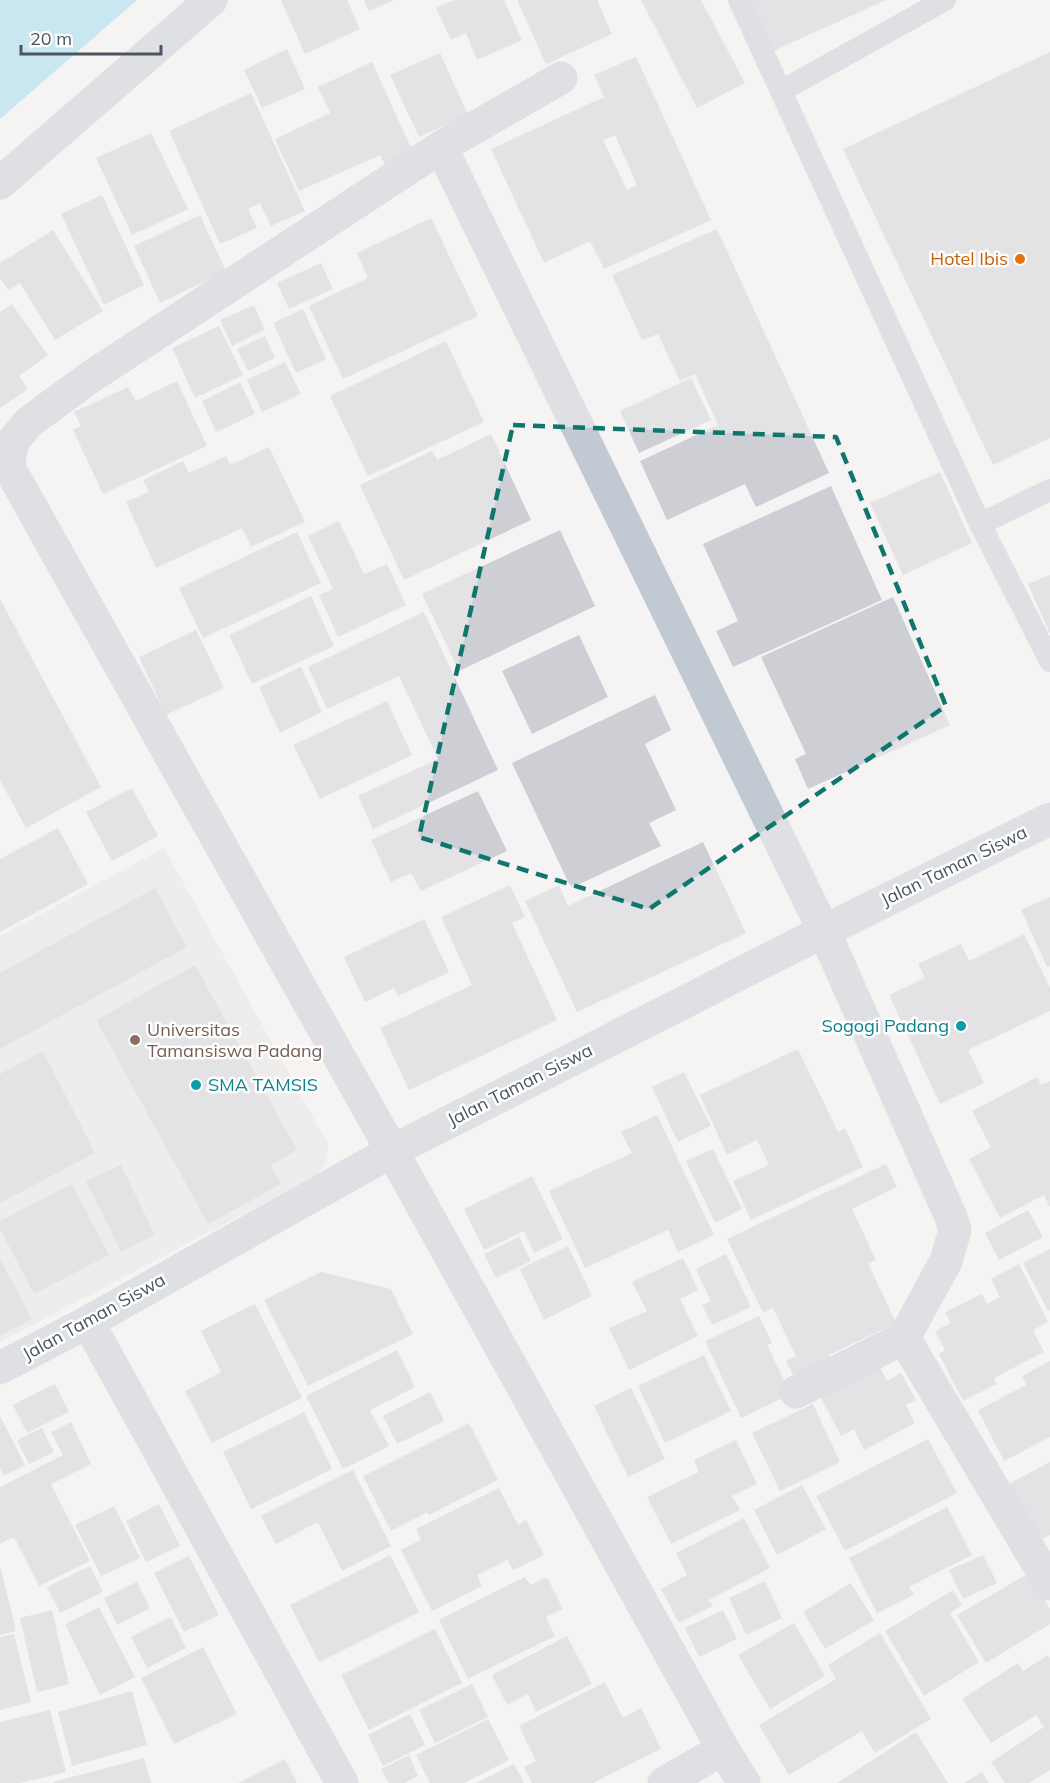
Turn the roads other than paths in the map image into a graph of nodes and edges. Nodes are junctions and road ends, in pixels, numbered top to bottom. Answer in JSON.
{"nodes":[{"id":1,"x":211,"y":0,"type":"edge"},
{"id":2,"x":739,"y":0,"type":"edge"},
{"id":3,"x":945,"y":0,"type":"edge"},
{"id":4,"x":561,"y":78,"type":"dead end"},
{"id":5,"x":781,"y":91,"type":"junction"},
{"id":6,"x":441,"y":147,"type":"junction"},
{"id":7,"x":0,"y":183,"type":"edge"},
{"id":8,"x":1050,"y":490,"type":"edge"},
{"id":9,"x":980,"y":524,"type":"junction"},
{"id":10,"x":1050,"y":662,"type":"edge"},
{"id":11,"x":1050,"y":819,"type":"edge"},
{"id":12,"x":824,"y":931,"type":"junction"},
{"id":13,"x":392,"y":1151,"type":"junction"},
{"id":14,"x":88,"y":1322,"type":"junction"},
{"id":15,"x":904,"y":1338,"type":"junction"},
{"id":16,"x":0,"y":1368,"type":"edge"},
{"id":17,"x":796,"y":1392,"type":"dead end"},
{"id":18,"x":1050,"y":1584,"type":"edge"},
{"id":19,"x":723,"y":1749,"type":"junction"},
{"id":20,"x":342,"y":1783,"type":"edge"},
{"id":21,"x":664,"y":1783,"type":"edge"},
{"id":22,"x":744,"y":1783,"type":"edge"}],
"edges":[{"from":1,"to":7,"type":"street"},
{"from":2,"to":5,"type":"lane"},
{"from":3,"to":5,"type":"lane"},
{"from":4,"to":6,"type":"street"},
{"from":5,"to":9,"type":"lane"},
{"from":6,"to":12,"type":"street"},
{"from":6,"to":13,"type":"street"},
{"from":8,"to":9,"type":"lane"},
{"from":9,"to":10,"type":"lane"},
{"from":11,"to":12,"type":"street","name":"Jalan Taman Siswa"},
{"from":12,"to":13,"type":"street","name":"Jalan Taman Siswa"},
{"from":12,"to":15,"type":"street"},
{"from":13,"to":14,"type":"street","name":"Jalan Taman Siswa"},
{"from":13,"to":19,"type":"street"},
{"from":14,"to":16,"type":"street","name":"Jalan Taman Siswa"},
{"from":14,"to":20,"type":"street"},
{"from":15,"to":17,"type":"street"},
{"from":15,"to":18,"type":"street"},
{"from":19,"to":21,"type":"street"},
{"from":19,"to":22,"type":"street"}]}
